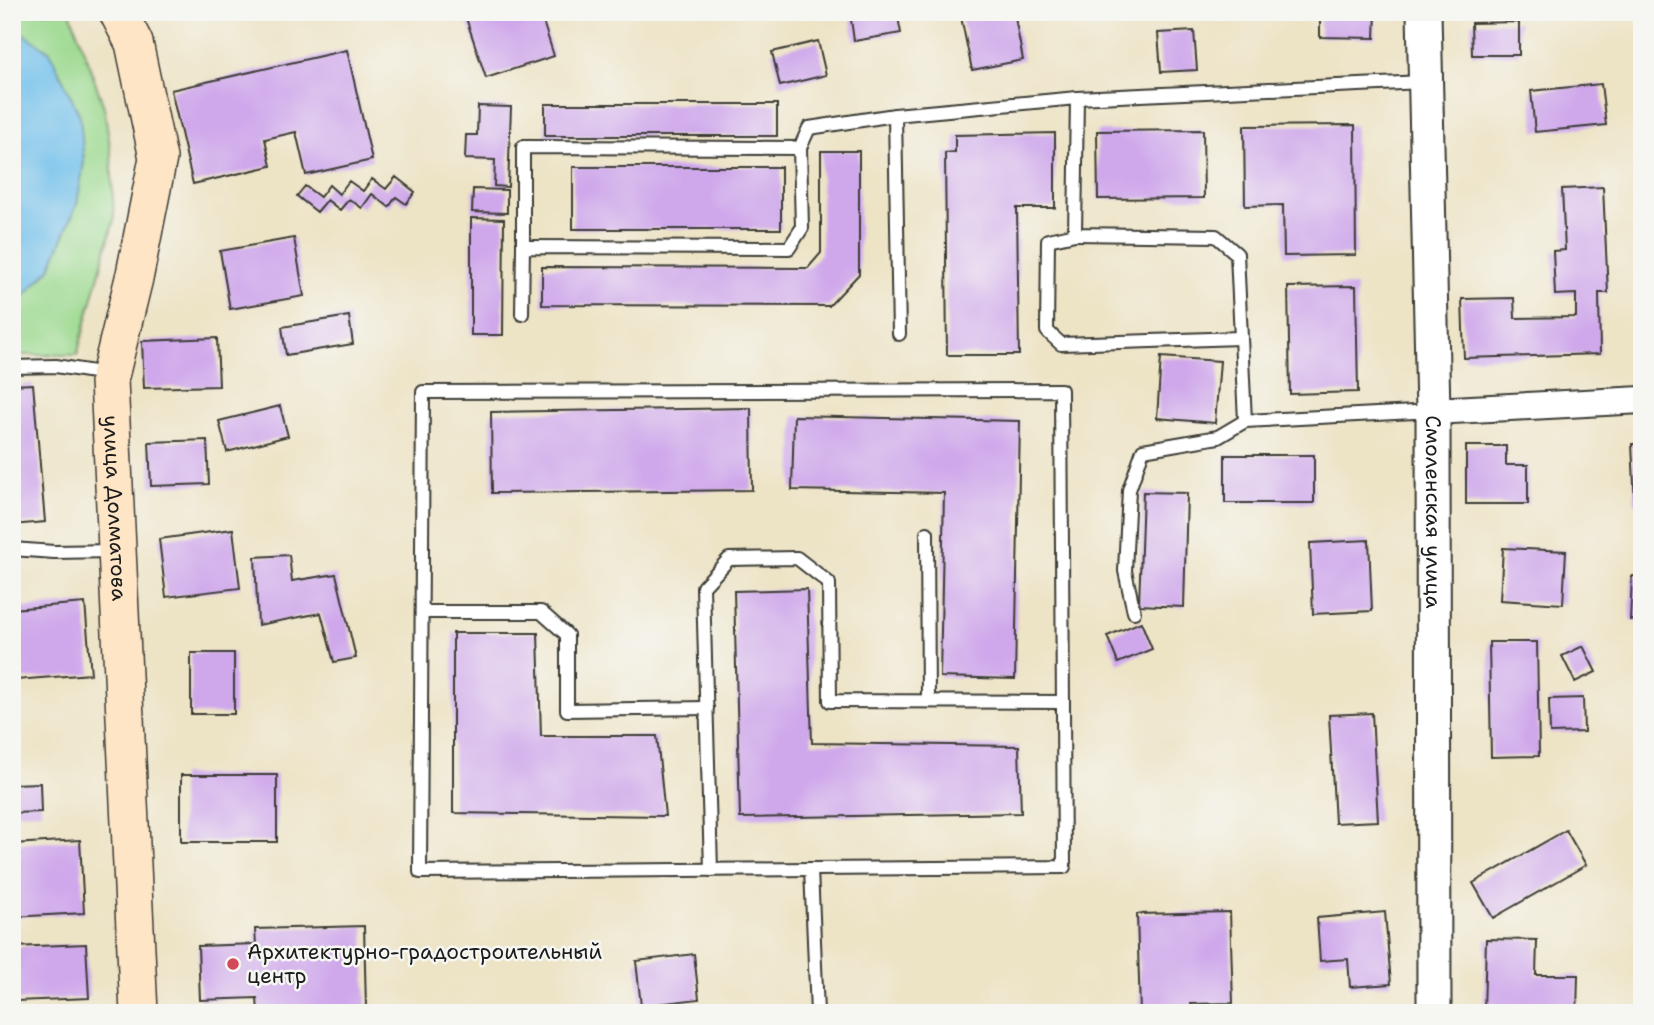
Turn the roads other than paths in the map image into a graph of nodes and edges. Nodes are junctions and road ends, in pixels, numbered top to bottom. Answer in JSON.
{"nodes":[{"id":1,"x":118,"y":12,"type":"edge"},
{"id":2,"x":1424,"y":12,"type":"edge"},
{"id":3,"x":1427,"y":82,"type":"junction"},
{"id":4,"x":1077,"y":98,"type":"junction"},
{"id":5,"x":895,"y":115,"type":"junction"},
{"id":6,"x":800,"y":148,"type":"junction"},
{"id":7,"x":1075,"y":234,"type":"junction"},
{"id":8,"x":523,"y":247,"type":"junction"},
{"id":9,"x":522,"y":314,"type":"dead end"},
{"id":10,"x":899,"y":334,"type":"dead end"},
{"id":11,"x":1240,"y":338,"type":"junction"},
{"id":12,"x":12,"y":367,"type":"edge"},
{"id":13,"x":111,"y":375,"type":"junction"},
{"id":14,"x":1642,"y":400,"type":"edge"},
{"id":15,"x":1433,"y":411,"type":"junction"},
{"id":16,"x":1245,"y":421,"type":"junction"},
{"id":17,"x":927,"y":533,"type":"dead end"},
{"id":18,"x":12,"y":549,"type":"edge"},
{"id":19,"x":117,"y":551,"type":"junction"},
{"id":20,"x":422,"y":612,"type":"junction"},
{"id":21,"x":1134,"y":612,"type":"dead end"},
{"id":22,"x":928,"y":701,"type":"junction"},
{"id":23,"x":1063,"y":702,"type":"junction"},
{"id":24,"x":707,"y":708,"type":"junction"},
{"id":25,"x":811,"y":869,"type":"junction"},
{"id":26,"x":711,"y":870,"type":"junction"},
{"id":27,"x":139,"y":1013,"type":"edge"},
{"id":28,"x":817,"y":1013,"type":"edge"},
{"id":29,"x":1434,"y":1013,"type":"edge"}],
"edges":[{"from":1,"to":13,"type":"main road","name":"улица Долматова"},
{"from":2,"to":3,"type":"street","name":"Смоленская улица"},
{"from":3,"to":4,"type":"lane"},
{"from":3,"to":15,"type":"street","name":"Смоленская улица"},
{"from":4,"to":5,"type":"lane"},
{"from":4,"to":7,"type":"lane"},
{"from":5,"to":6,"type":"lane"},
{"from":5,"to":10,"type":"lane"},
{"from":6,"to":8,"type":"lane"},
{"from":6,"to":8,"type":"lane"},
{"from":7,"to":11,"type":"lane"},
{"from":7,"to":11,"type":"lane"},
{"from":8,"to":9,"type":"lane"},
{"from":11,"to":16,"type":"lane"},
{"from":12,"to":13,"type":"lane"},
{"from":13,"to":19,"type":"main road","name":"улица Долматова"},
{"from":14,"to":15,"type":"street"},
{"from":15,"to":16,"type":"lane"},
{"from":15,"to":29,"type":"street","name":"Смоленская улица"},
{"from":16,"to":21,"type":"lane"},
{"from":17,"to":22,"type":"lane"},
{"from":18,"to":19,"type":"lane"},
{"from":19,"to":27,"type":"main road","name":"улица Долматова"},
{"from":20,"to":23,"type":"lane"},
{"from":20,"to":24,"type":"lane"},
{"from":20,"to":26,"type":"lane"},
{"from":22,"to":23,"type":"lane"},
{"from":22,"to":24,"type":"lane"},
{"from":23,"to":25,"type":"lane"},
{"from":24,"to":26,"type":"lane"},
{"from":25,"to":26,"type":"lane"},
{"from":25,"to":28,"type":"lane"}]}
